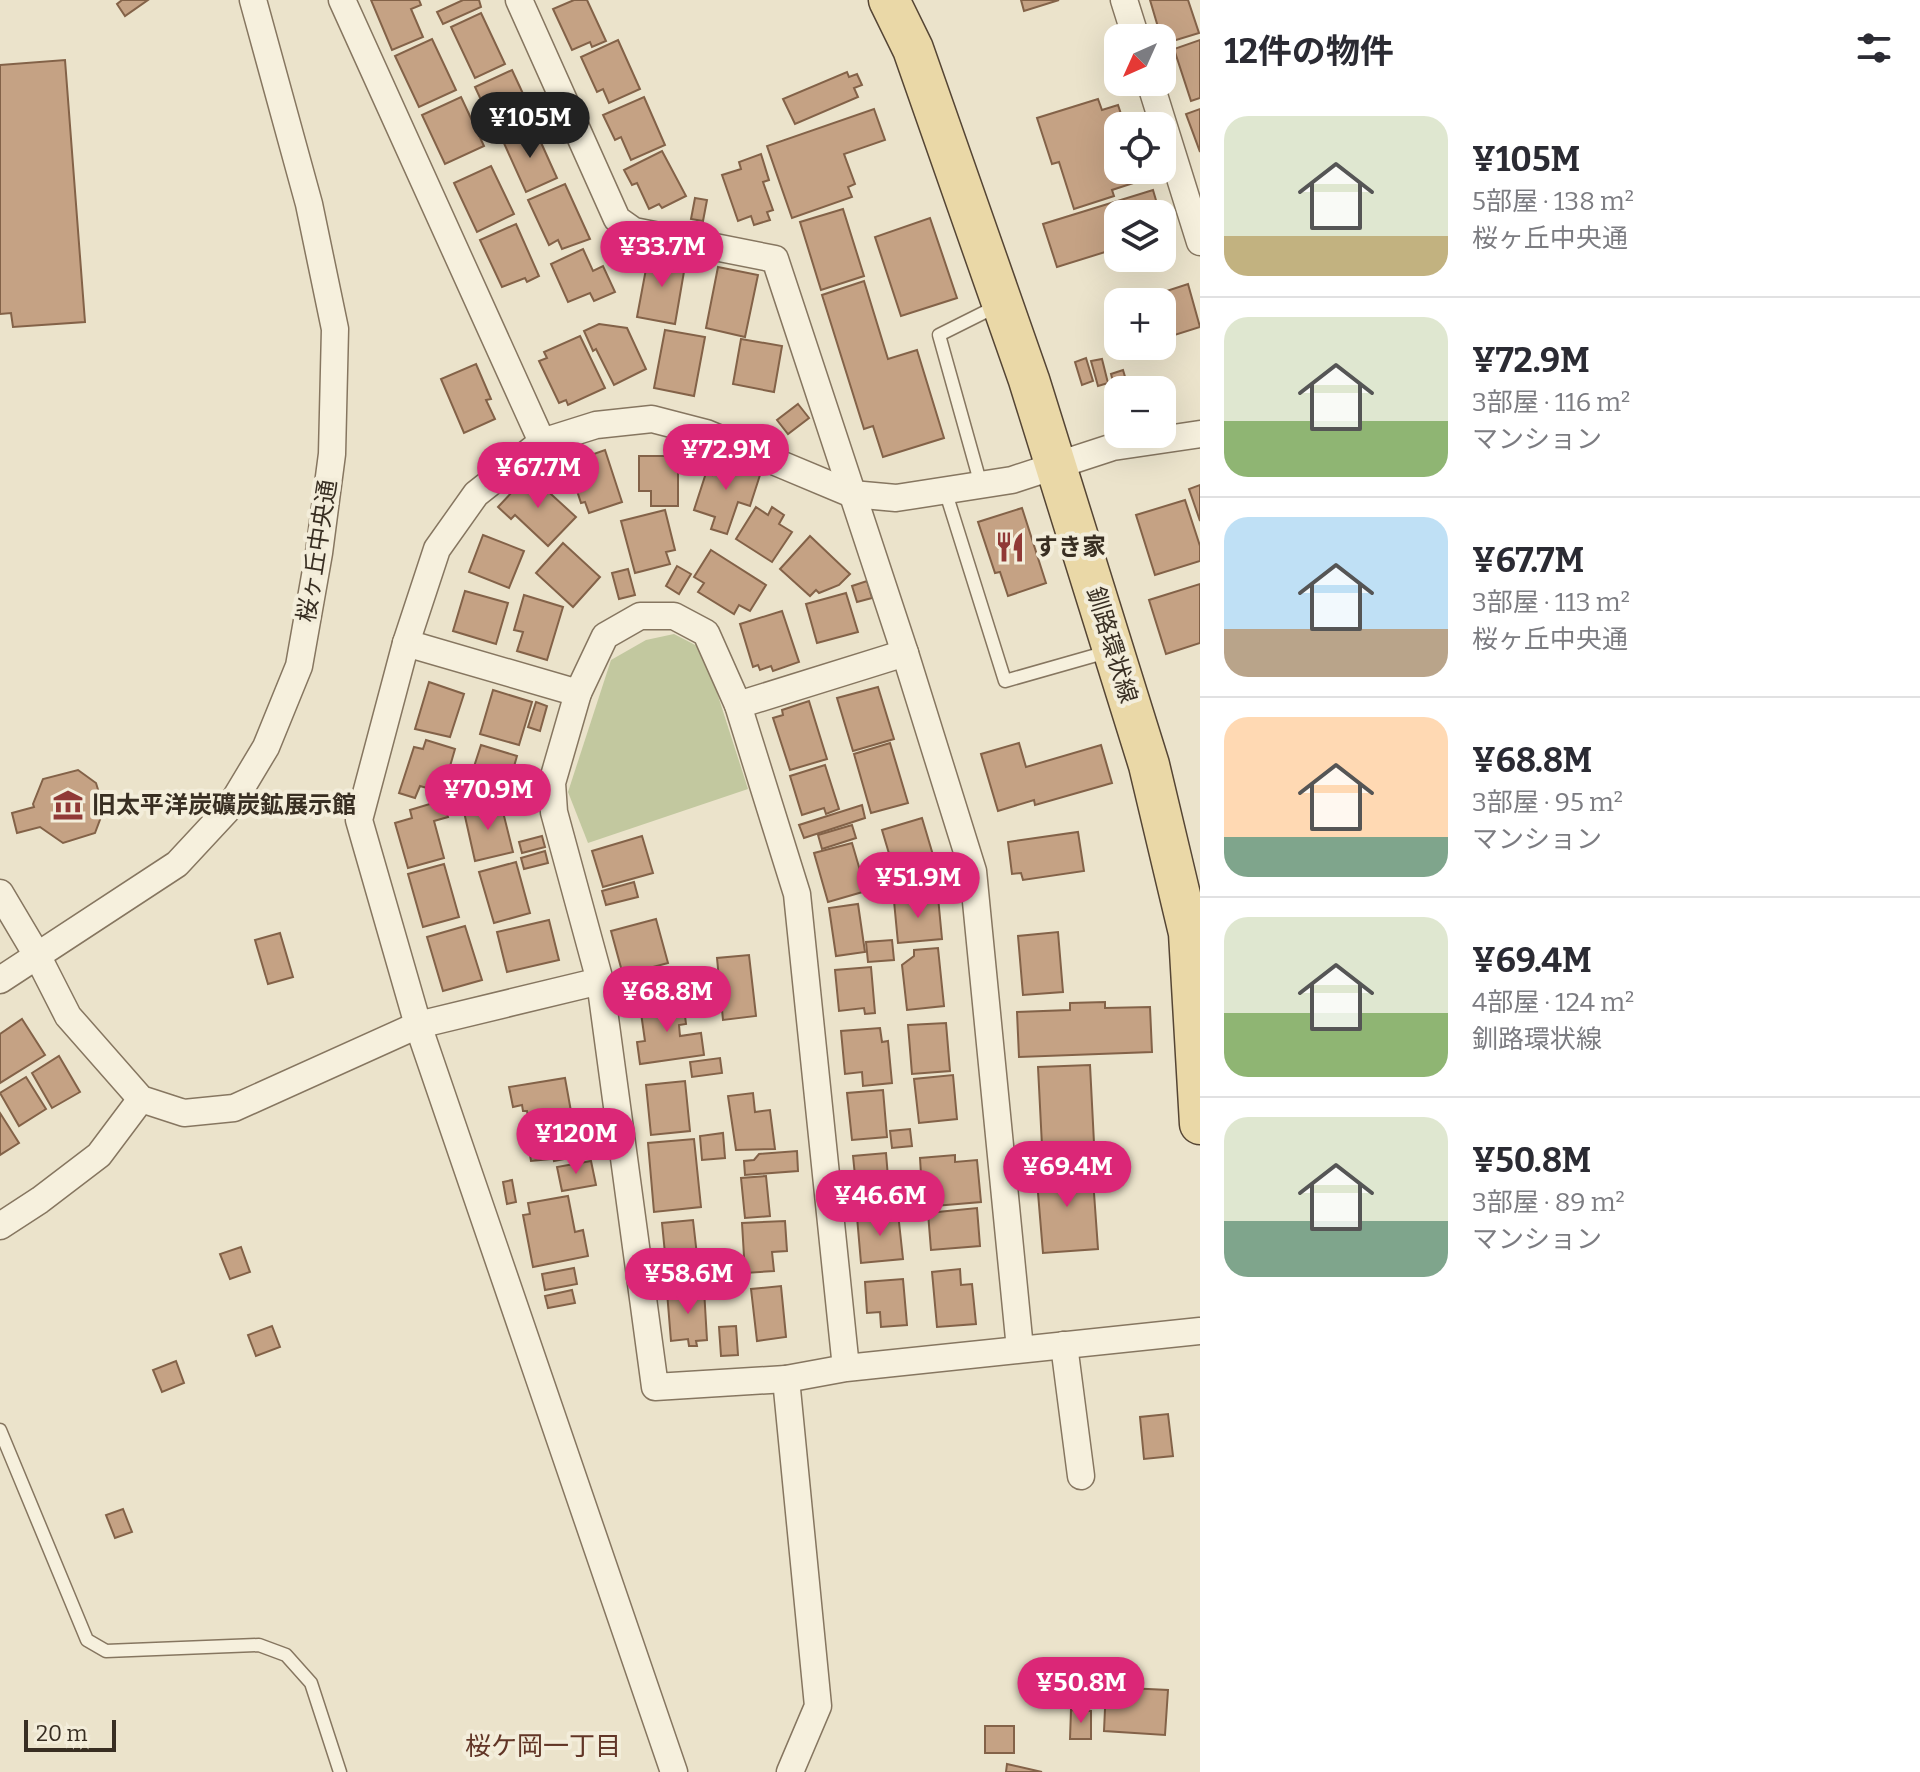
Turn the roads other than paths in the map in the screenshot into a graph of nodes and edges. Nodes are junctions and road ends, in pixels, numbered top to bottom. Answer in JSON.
{"nodes":[{"id":1,"x":253,"y":0,"type":"edge"},
{"id":2,"x":342,"y":0,"type":"edge"},
{"id":3,"x":519,"y":0,"type":"edge"},
{"id":4,"x":889,"y":0,"type":"edge"},
{"id":5,"x":1124,"y":0,"type":"edge"},
{"id":6,"x":1132,"y":24,"type":"edge"},
{"id":7,"x":1154,"y":96,"type":"edge"},
{"id":8,"x":1200,"y":242,"type":"edge"},
{"id":9,"x":1002,"y":304,"type":"junction"},
{"id":10,"x":1200,"y":434,"type":"edge"},
{"id":11,"x":542,"y":442,"type":"junction"},
{"id":12,"x":1057,"y":465,"type":"junction"},
{"id":13,"x":981,"y":485,"type":"junction"},
{"id":14,"x":945,"y":490,"type":"junction"},
{"id":15,"x":852,"y":494,"type":"junction"},
{"id":16,"x":406,"y":643,"type":"junction"},
{"id":17,"x":1114,"y":650,"type":"junction"},
{"id":18,"x":905,"y":653,"type":"junction"},
{"id":19,"x":578,"y":693,"type":"junction"},
{"id":20,"x":738,"y":705,"type":"junction"},
{"id":21,"x":0,"y":893,"type":"edge"},
{"id":22,"x":38,"y":957,"type":"junction"},
{"id":23,"x":0,"y":980,"type":"edge"},
{"id":24,"x":600,"y":981,"type":"junction"},
{"id":25,"x":418,"y":1025,"type":"junction"},
{"id":26,"x":141,"y":1099,"type":"junction"},
{"id":27,"x":1200,"y":1110,"type":"edge"},
{"id":28,"x":1200,"y":1124,"type":"edge"},
{"id":29,"x":0,"y":1226,"type":"edge"},
{"id":30,"x":1200,"y":1331,"type":"edge"},
{"id":31,"x":1064,"y":1345,"type":"junction"},
{"id":32,"x":1020,"y":1349,"type":"junction"},
{"id":33,"x":846,"y":1368,"type":"junction"},
{"id":34,"x":786,"y":1379,"type":"junction"},
{"id":35,"x":0,"y":1430,"type":"edge"},
{"id":36,"x":1081,"y":1476,"type":"dead end"},
{"id":37,"x":340,"y":1772,"type":"edge"},
{"id":38,"x":674,"y":1772,"type":"edge"},
{"id":39,"x":790,"y":1772,"type":"edge"}],
"edges":[{"from":1,"to":22,"type":"street","name":"桜ヶ丘中央通"},
{"from":2,"to":11,"type":"street"},
{"from":3,"to":15,"type":"street"},
{"from":4,"to":9,"type":"main road","name":"釧路環状線"},
{"from":5,"to":6,"type":"street"},
{"from":7,"to":8,"type":"street"},
{"from":9,"to":12,"type":"main road","name":"釧路環状線"},
{"from":9,"to":13,"type":"lane"},
{"from":10,"to":12,"type":"street"},
{"from":11,"to":15,"type":"street"},
{"from":11,"to":16,"type":"street"},
{"from":12,"to":13,"type":"street"},
{"from":12,"to":17,"type":"main road","name":"釧路環状線"},
{"from":13,"to":14,"type":"street"},
{"from":14,"to":15,"type":"street"},
{"from":14,"to":17,"type":"lane"},
{"from":15,"to":18,"type":"street"},
{"from":16,"to":19,"type":"street"},
{"from":16,"to":25,"type":"street"},
{"from":17,"to":27,"type":"main road","name":"釧路環状線"},
{"from":18,"to":20,"type":"street"},
{"from":18,"to":32,"type":"street"},
{"from":19,"to":20,"type":"street"},
{"from":19,"to":24,"type":"street"},
{"from":20,"to":33,"type":"street"},
{"from":21,"to":22,"type":"street"},
{"from":22,"to":23,"type":"street","name":"桜ヶ丘中央通"},
{"from":22,"to":26,"type":"street"},
{"from":24,"to":25,"type":"street"},
{"from":24,"to":34,"type":"street"},
{"from":25,"to":26,"type":"street"},
{"from":25,"to":38,"type":"street"},
{"from":26,"to":29,"type":"street"},
{"from":27,"to":28,"type":"main road","name":"釧路環状線"},
{"from":30,"to":31,"type":"street"},
{"from":31,"to":32,"type":"street"},
{"from":31,"to":36,"type":"street"},
{"from":32,"to":33,"type":"street"},
{"from":33,"to":34,"type":"street"},
{"from":34,"to":39,"type":"street"},
{"from":35,"to":37,"type":"lane"}]}
